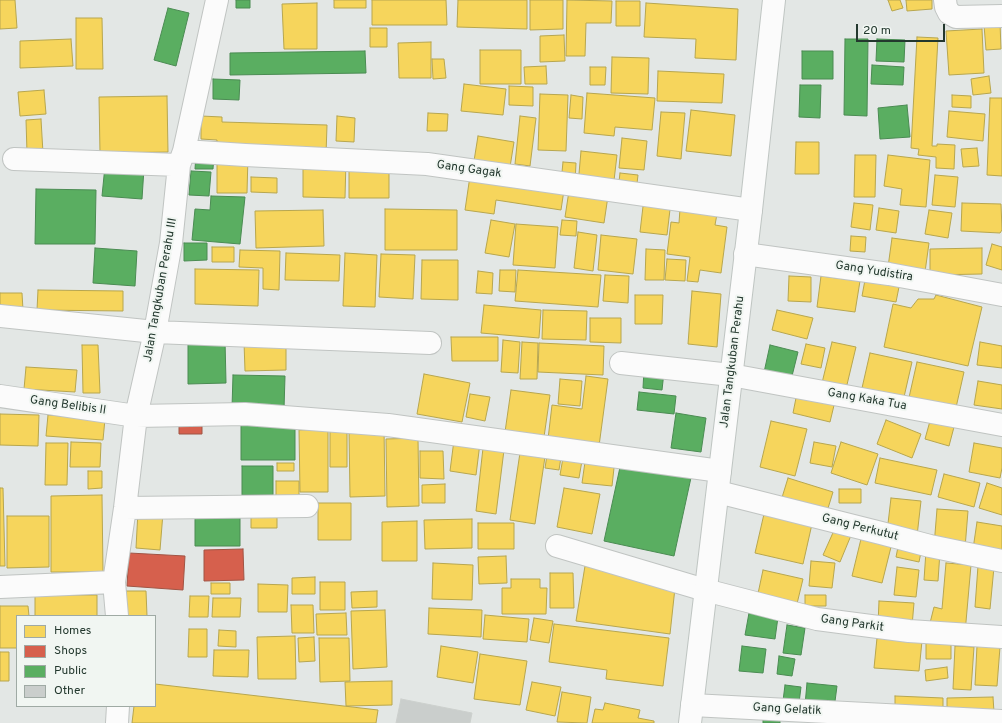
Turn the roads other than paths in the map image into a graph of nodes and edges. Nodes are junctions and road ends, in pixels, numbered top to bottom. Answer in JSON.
{"nodes":[{"id":1,"x":217,"y":0,"type":"edge"},
{"id":2,"x":774,"y":0,"type":"edge"},
{"id":3,"x":945,"y":0,"type":"edge"},
{"id":4,"x":1002,"y":16,"type":"edge"},
{"id":5,"x":181,"y":158,"type":"junction"},
{"id":6,"x":14,"y":159,"type":"dead end"},
{"id":7,"x":751,"y":210,"type":"junction"},
{"id":8,"x":745,"y":254,"type":"junction"},
{"id":9,"x":1002,"y":295,"type":"edge"},
{"id":10,"x":0,"y":316,"type":"edge"},
{"id":11,"x":156,"y":332,"type":"junction"},
{"id":12,"x":430,"y":343,"type":"dead end"},
{"id":13,"x":621,"y":363,"type":"dead end"},
{"id":14,"x":731,"y":375,"type":"junction"},
{"id":15,"x":0,"y":396,"type":"edge"},
{"id":16,"x":136,"y":416,"type":"junction"},
{"id":17,"x":1002,"y":425,"type":"edge"},
{"id":18,"x":720,"y":471,"type":"junction"},
{"id":19,"x":718,"y":492,"type":"junction"},
{"id":20,"x":307,"y":506,"type":"dead end"},
{"id":21,"x":125,"y":508,"type":"junction"},
{"id":22,"x":557,"y":546,"type":"dead end"},
{"id":23,"x":1002,"y":561,"type":"edge"},
{"id":24,"x":114,"y":582,"type":"junction"},
{"id":25,"x":0,"y":587,"type":"edge"},
{"id":26,"x":705,"y":590,"type":"junction"},
{"id":27,"x":117,"y":615,"type":"edge"},
{"id":28,"x":1002,"y":637,"type":"edge"},
{"id":29,"x":118,"y":707,"type":"edge"},
{"id":30,"x":691,"y":714,"type":"edge"},
{"id":31,"x":1002,"y":721,"type":"edge"},
{"id":32,"x":117,"y":723,"type":"edge"}],
"edges":[{"from":1,"to":5,"type":"street","name":"Jalan Tangkuban Perahu III"},
{"from":2,"to":7,"type":"street","name":"Jalan Tangkuban Perahu"},
{"from":3,"to":4,"type":"street"},
{"from":5,"to":6,"type":"street","name":"Gang Gagak"},
{"from":5,"to":7,"type":"street","name":"Gang Gagak"},
{"from":5,"to":11,"type":"street","name":"Jalan Tangkuban Perahu III"},
{"from":7,"to":8,"type":"street","name":"Jalan Tangkuban Perahu"},
{"from":8,"to":9,"type":"street","name":"Gang Yudistira"},
{"from":8,"to":14,"type":"street","name":"Jalan Tangkuban Perahu"},
{"from":10,"to":11,"type":"street"},
{"from":11,"to":12,"type":"street"},
{"from":11,"to":16,"type":"street","name":"Jalan Tangkuban Perahu III"},
{"from":13,"to":14,"type":"street","name":"Gang Kaka Tua"},
{"from":14,"to":17,"type":"street","name":"Gang Kaka Tua"},
{"from":14,"to":18,"type":"street","name":"Jalan Tangkuban Perahu"},
{"from":15,"to":16,"type":"street","name":"Gang Belibis II"},
{"from":16,"to":18,"type":"street","name":"Gang Belibis II"},
{"from":16,"to":21,"type":"street","name":"Jalan Tangkuban Perahu III"},
{"from":18,"to":19,"type":"street","name":"Jalan Tangkuban Perahu"},
{"from":19,"to":23,"type":"street","name":"Gang Perkutut"},
{"from":19,"to":26,"type":"street","name":"Jalan Tangkuban Perahu"},
{"from":20,"to":21,"type":"street"},
{"from":21,"to":24,"type":"street","name":"Jalan Tangkuban Perahu III"},
{"from":22,"to":26,"type":"street","name":"Gang Parkit"},
{"from":24,"to":25,"type":"street"},
{"from":24,"to":27,"type":"street","name":"Jalan Tangkuban Perahu III"},
{"from":26,"to":28,"type":"street","name":"Gang Parkit"},
{"from":26,"to":30,"type":"street","name":"Jalan Tangkuban Perahu"},
{"from":29,"to":32,"type":"street"},
{"from":30,"to":31,"type":"street","name":"Gang Gelatik"}]}
